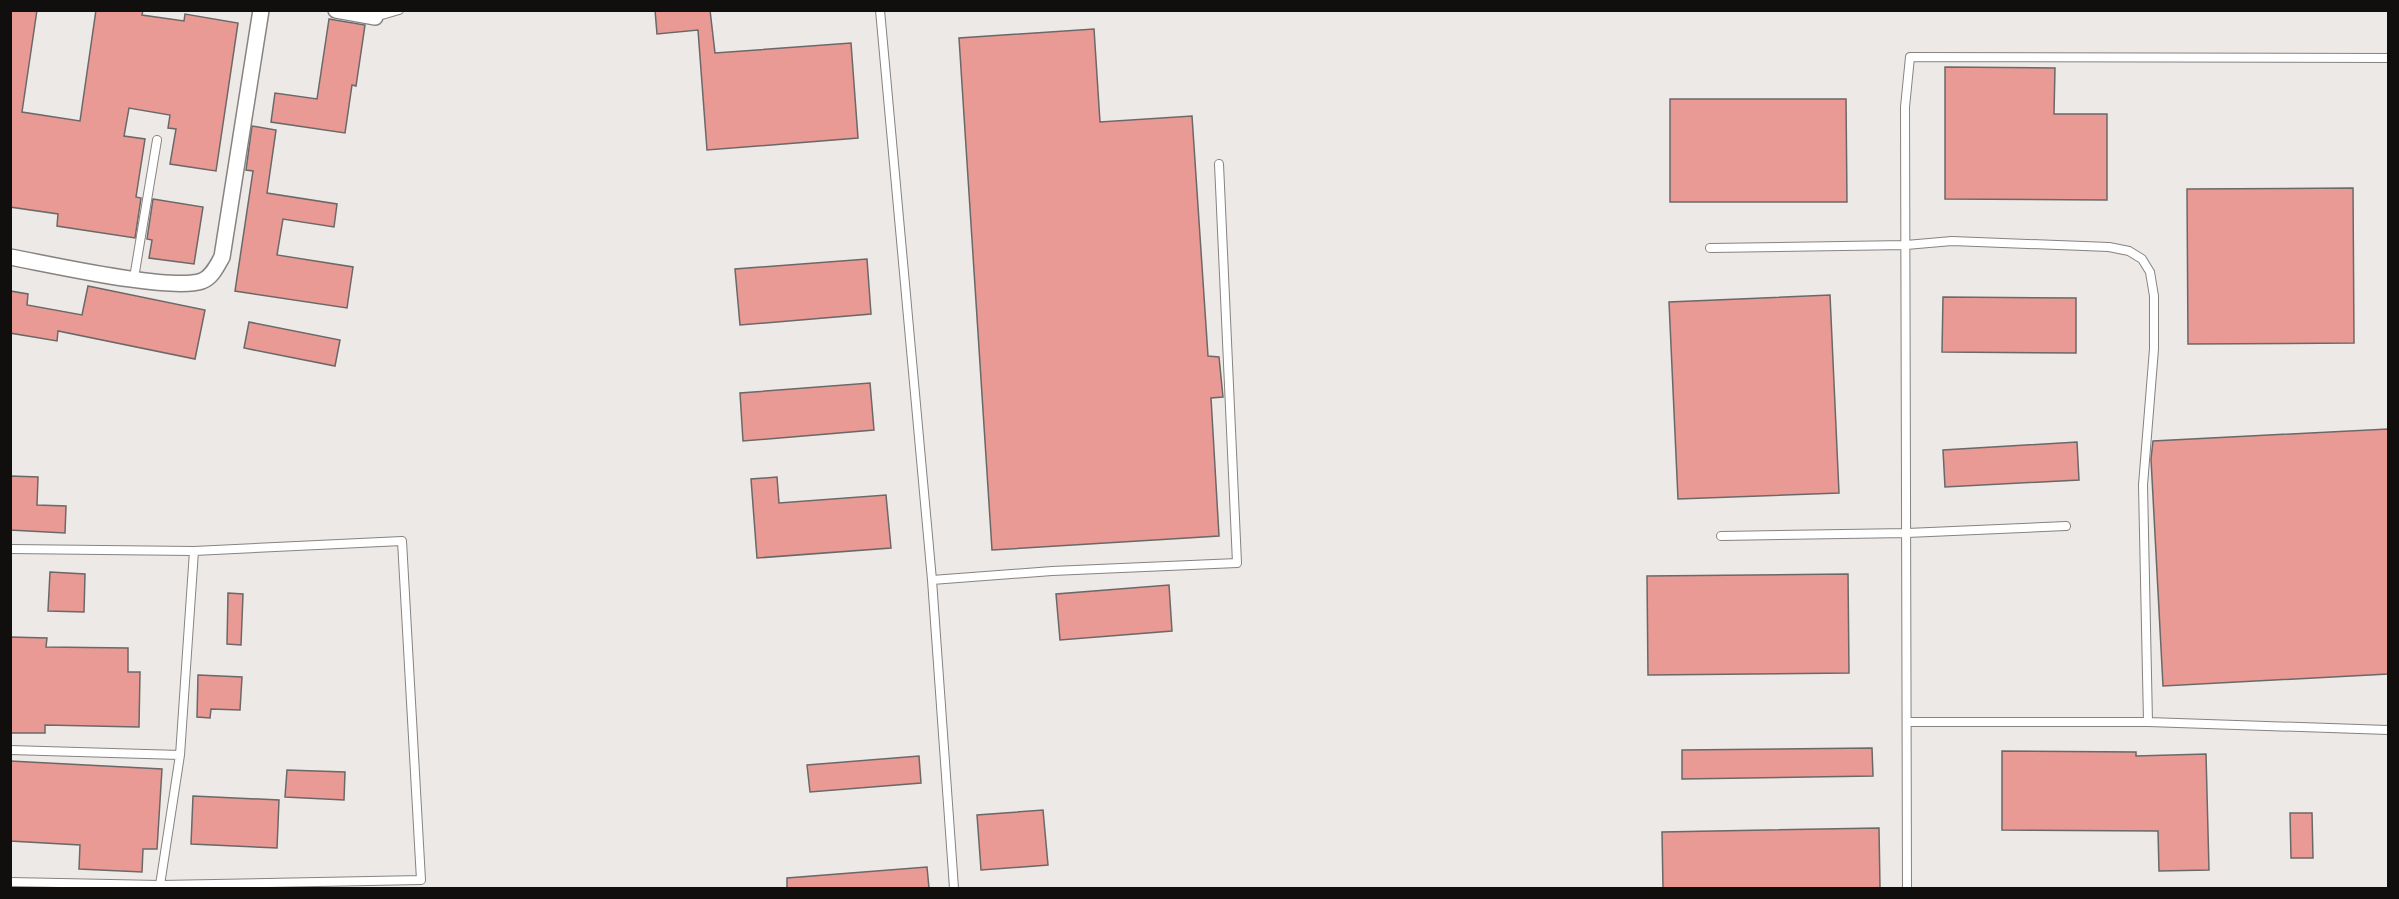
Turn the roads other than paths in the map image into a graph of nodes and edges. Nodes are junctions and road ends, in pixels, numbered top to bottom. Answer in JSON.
{"nodes":[{"id":1,"x":261,"y":10,"type":"edge"},
{"id":2,"x":336,"y":10,"type":"edge"},
{"id":3,"x":399,"y":10,"type":"edge"},
{"id":4,"x":880,"y":10,"type":"edge"},
{"id":5,"x":375,"y":17,"type":"joint"},
{"id":6,"x":2388,"y":58,"type":"edge"},
{"id":7,"x":157,"y":140,"type":"dead end"},
{"id":8,"x":1219,"y":164,"type":"dead end"},
{"id":9,"x":1906,"y":245,"type":"junction"},
{"id":10,"x":1710,"y":248,"type":"dead end"},
{"id":11,"x":10,"y":257,"type":"edge"},
{"id":12,"x":134,"y":278,"type":"junction"},
{"id":13,"x":2066,"y":526,"type":"dead end"},
{"id":14,"x":1907,"y":533,"type":"junction"},
{"id":15,"x":1721,"y":536,"type":"dead end"},
{"id":16,"x":10,"y":549,"type":"edge"},
{"id":17,"x":194,"y":551,"type":"junction"},
{"id":18,"x":932,"y":580,"type":"junction"},
{"id":19,"x":1907,"y":722,"type":"junction"},
{"id":20,"x":2148,"y":722,"type":"junction"},
{"id":21,"x":2388,"y":730,"type":"edge"},
{"id":22,"x":10,"y":750,"type":"edge"},
{"id":23,"x":180,"y":755,"type":"junction"},
{"id":24,"x":10,"y":882,"type":"edge"},
{"id":25,"x":159,"y":887,"type":"edge"},
{"id":26,"x":954,"y":888,"type":"edge"},
{"id":27,"x":1907,"y":888,"type":"edge"}],
"edges":[{"from":1,"to":12,"type":"street"},
{"from":2,"to":5,"type":"street"},
{"from":3,"to":5,"type":"lane"},
{"from":4,"to":18,"type":"lane"},
{"from":6,"to":9,"type":"lane"},
{"from":7,"to":12,"type":"lane"},
{"from":8,"to":18,"type":"lane"},
{"from":9,"to":10,"type":"lane"},
{"from":9,"to":14,"type":"lane"},
{"from":9,"to":20,"type":"lane"},
{"from":11,"to":12,"type":"street"},
{"from":13,"to":14,"type":"lane"},
{"from":14,"to":15,"type":"lane"},
{"from":14,"to":19,"type":"lane"},
{"from":16,"to":17,"type":"lane"},
{"from":17,"to":23,"type":"lane"},
{"from":17,"to":25,"type":"lane"},
{"from":18,"to":26,"type":"lane"},
{"from":19,"to":20,"type":"lane"},
{"from":19,"to":27,"type":"lane"},
{"from":20,"to":21,"type":"lane"},
{"from":22,"to":23,"type":"lane"},
{"from":23,"to":25,"type":"lane"},
{"from":24,"to":25,"type":"lane"}]}
